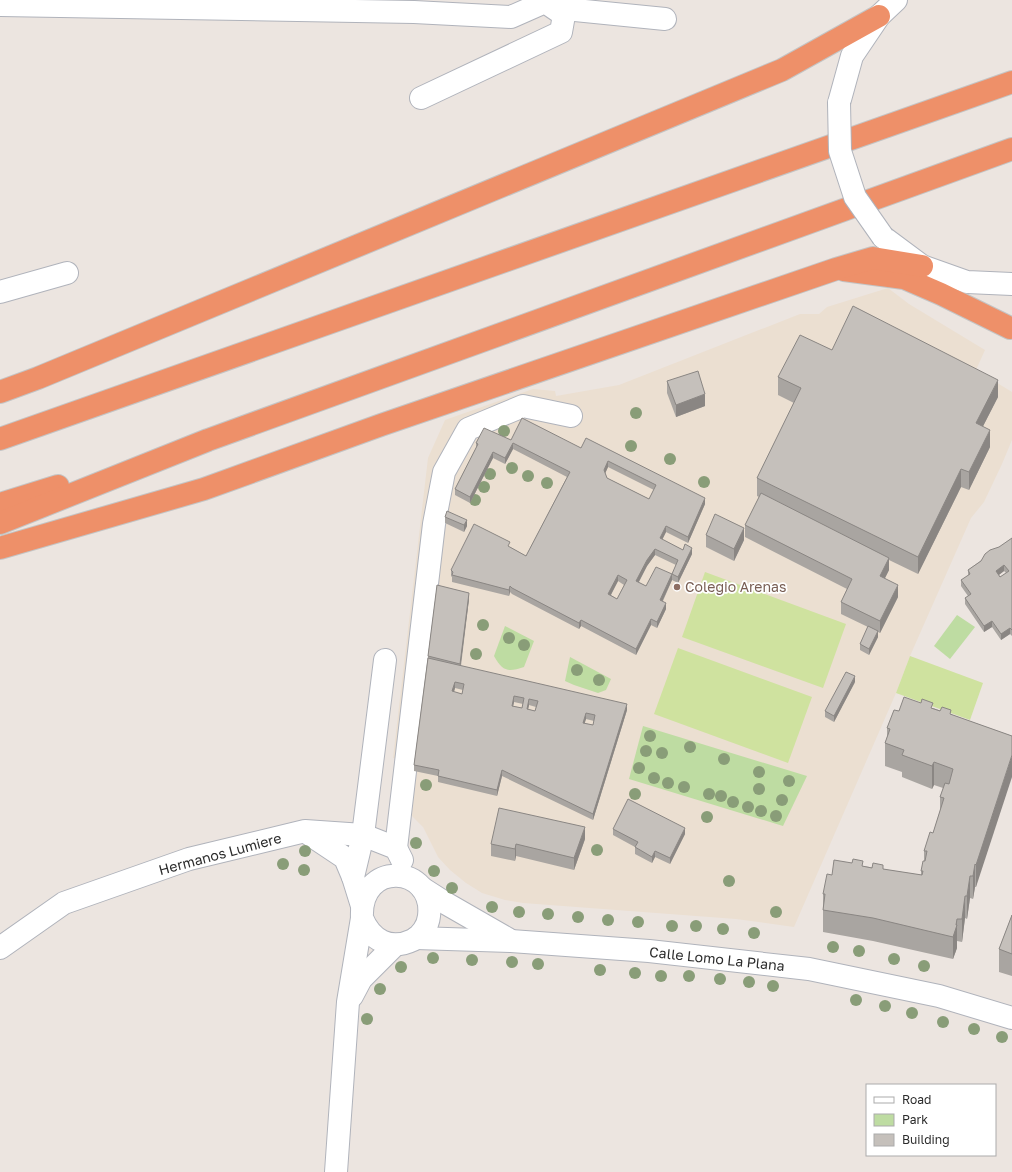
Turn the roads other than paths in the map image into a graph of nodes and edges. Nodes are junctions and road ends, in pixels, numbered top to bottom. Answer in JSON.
{"nodes":[{"id":1,"x":896,"y":0,"type":"edge"},
{"id":2,"x":0,"y":5,"type":"edge"},
{"id":3,"x":555,"y":8,"type":"junction"},
{"id":4,"x":879,"y":16,"type":"junction"},
{"id":5,"x":665,"y":19,"type":"dead end"},
{"id":6,"x":1012,"y":82,"type":"edge"},
{"id":7,"x":421,"y":98,"type":"dead end"},
{"id":8,"x":1012,"y":149,"type":"edge"},
{"id":9,"x":922,"y":266,"type":"junction"},
{"id":10,"x":836,"y":269,"type":"junction"},
{"id":11,"x":67,"y":273,"type":"dead end"},
{"id":12,"x":1012,"y":284,"type":"edge"},
{"id":13,"x":0,"y":292,"type":"edge"},
{"id":14,"x":1011,"y":329,"type":"edge"},
{"id":15,"x":0,"y":392,"type":"edge"},
{"id":16,"x":570,"y":416,"type":"dead end"},
{"id":17,"x":0,"y":439,"type":"edge"},
{"id":18,"x":208,"y":440,"type":"junction"},
{"id":19,"x":0,"y":504,"type":"edge"},
{"id":20,"x":0,"y":523,"type":"edge"},
{"id":21,"x":0,"y":548,"type":"edge"},
{"id":22,"x":385,"y":660,"type":"dead end"},
{"id":23,"x":305,"y":831,"type":"junction"},
{"id":24,"x":363,"y":835,"type":"junction"},
{"id":25,"x":396,"y":848,"type":"junction"},
{"id":26,"x":353,"y":877,"type":"junction"},
{"id":27,"x":418,"y":884,"type":"junction"},
{"id":28,"x":362,"y":912,"type":"junction"},
{"id":29,"x":416,"y":938,"type":"junction"},
{"id":30,"x":511,"y":941,"type":"junction"},
{"id":31,"x":395,"y":945,"type":"junction"},
{"id":32,"x":0,"y":948,"type":"edge"},
{"id":33,"x":348,"y":1002,"type":"junction"},
{"id":34,"x":1012,"y":1018,"type":"edge"},
{"id":35,"x":336,"y":1172,"type":"edge"}],
"edges":[{"from":1,"to":4,"type":"street"},
{"from":2,"to":3,"type":"street"},
{"from":3,"to":5,"type":"street"},
{"from":3,"to":7,"type":"street"},
{"from":4,"to":9,"type":"street","bridge":true},
{"from":4,"to":15,"type":"highway"},
{"from":6,"to":17,"type":"highway"},
{"from":8,"to":18,"type":"highway"},
{"from":9,"to":10,"type":"highway"},
{"from":9,"to":12,"type":"street"},
{"from":9,"to":14,"type":"street"},
{"from":10,"to":14,"type":"highway"},
{"from":10,"to":21,"type":"highway"},
{"from":11,"to":13,"type":"street"},
{"from":16,"to":25,"type":"street"},
{"from":18,"to":19,"type":"highway"},
{"from":18,"to":20,"type":"highway"},
{"from":22,"to":24,"type":"street"},
{"from":23,"to":24,"type":"street","name":"Hermanos Lumiere"},
{"from":23,"to":26,"type":"street"},
{"from":23,"to":32,"type":"street","name":"Hermanos Lumiere"},
{"from":24,"to":25,"type":"street","name":"Hermanos Lumiere"},
{"from":24,"to":26,"type":"street"},
{"from":25,"to":27,"type":"street"},
{"from":26,"to":28,"type":"street"},
{"from":27,"to":28,"type":"street"},
{"from":27,"to":29,"type":"street"},
{"from":27,"to":30,"type":"street"},
{"from":28,"to":31,"type":"street"},
{"from":28,"to":33,"type":"street"},
{"from":29,"to":30,"type":"street","name":"Calle Lomo La Plana"},
{"from":29,"to":31,"type":"street"},
{"from":30,"to":34,"type":"street","name":"Calle Lomo La Plana"},
{"from":31,"to":33,"type":"street"},
{"from":33,"to":35,"type":"street"}]}
